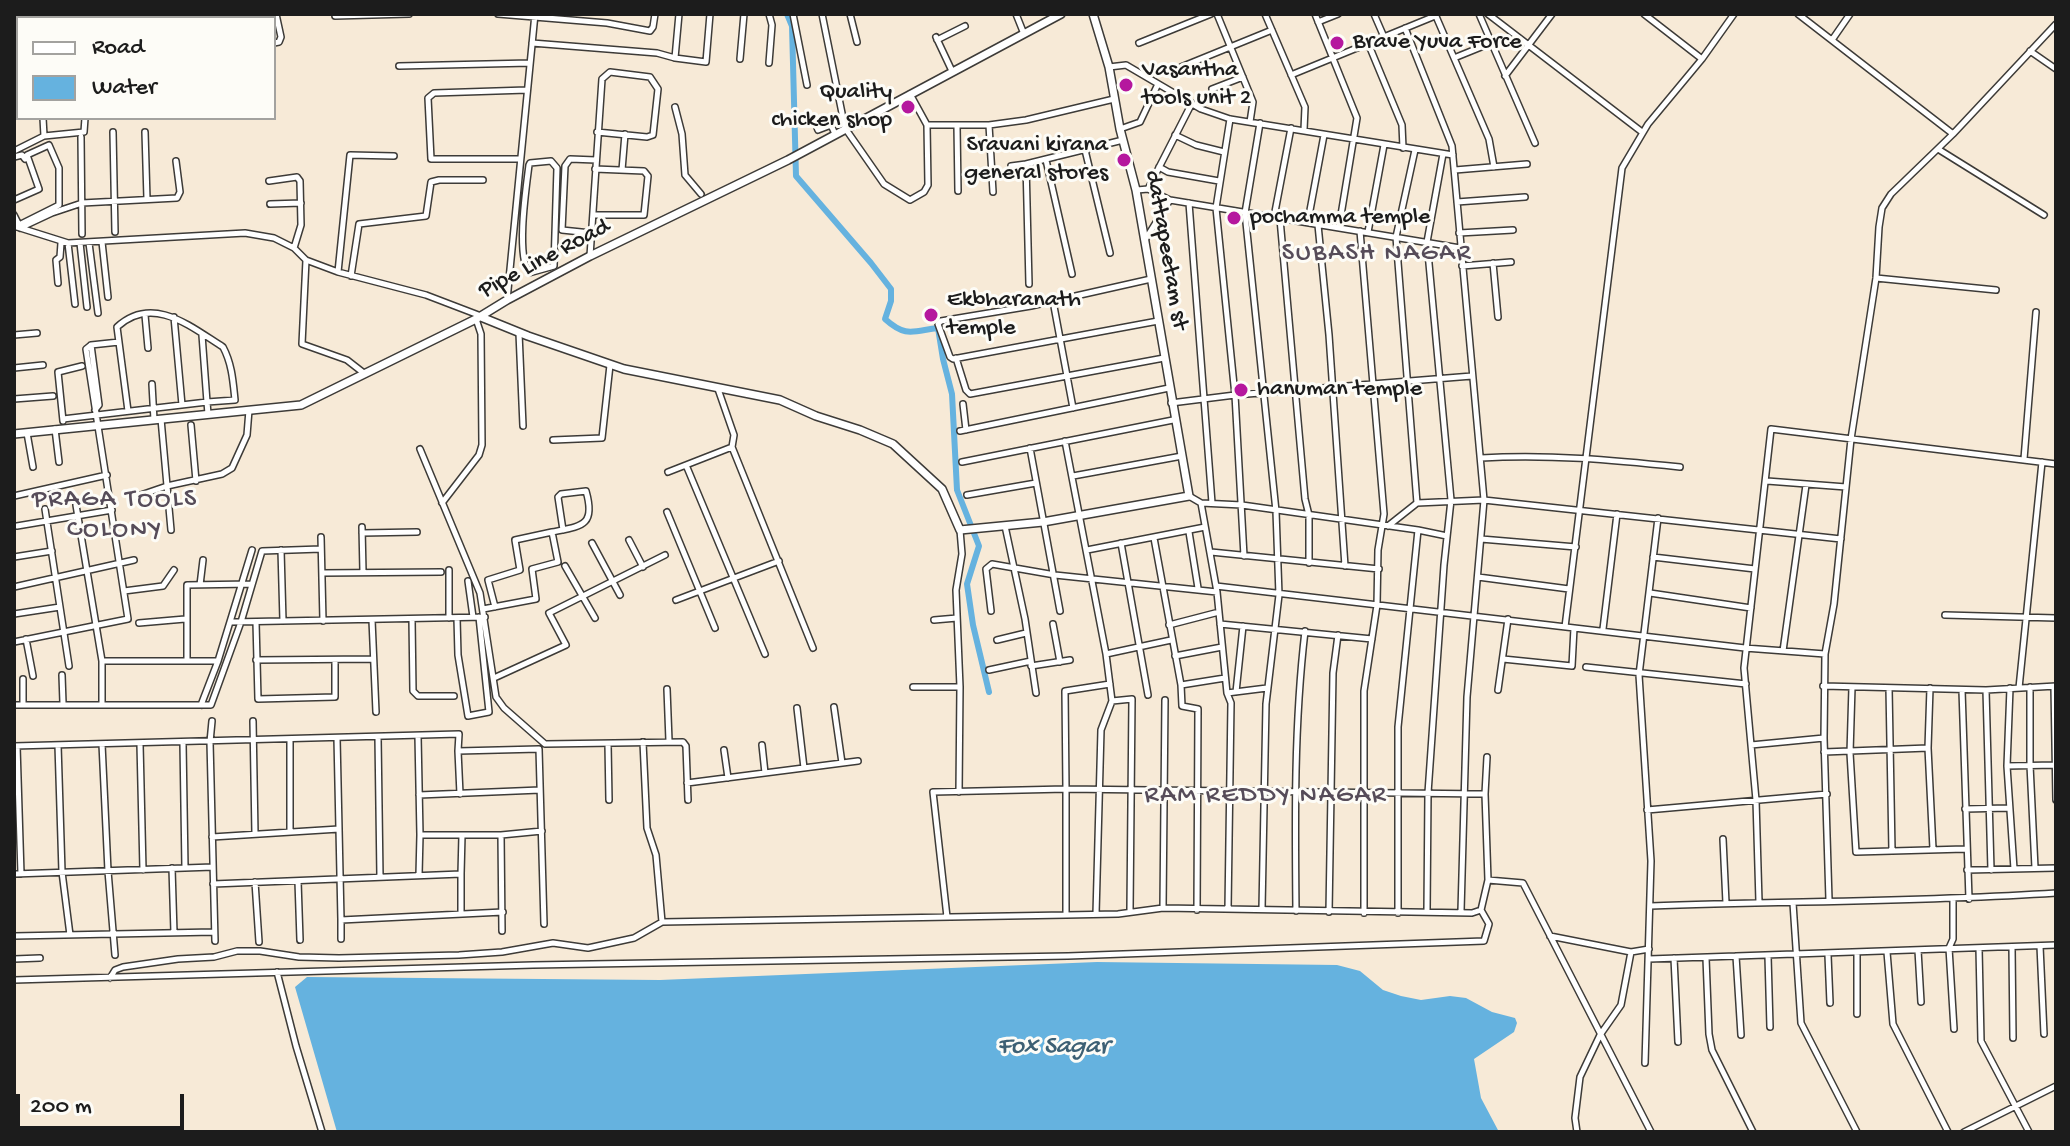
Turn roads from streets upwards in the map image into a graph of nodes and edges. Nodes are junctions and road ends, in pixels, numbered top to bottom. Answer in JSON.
{"nodes":[{"id":1,"x":276,"y":14,"type":"edge"},
{"id":2,"x":409,"y":14,"type":"edge"},
{"id":3,"x":498,"y":14,"type":"edge"},
{"id":4,"x":535,"y":14,"type":"edge"},
{"id":5,"x":655,"y":14,"type":"edge"},
{"id":6,"x":679,"y":14,"type":"edge"},
{"id":7,"x":710,"y":14,"type":"edge"},
{"id":8,"x":744,"y":14,"type":"edge"},
{"id":9,"x":769,"y":14,"type":"edge"},
{"id":10,"x":793,"y":14,"type":"edge"},
{"id":11,"x":822,"y":14,"type":"edge"},
{"id":12,"x":850,"y":14,"type":"edge"},
{"id":13,"x":1016,"y":14,"type":"edge"},
{"id":14,"x":1061,"y":14,"type":"edge"},
{"id":15,"x":1093,"y":14,"type":"edge"},
{"id":16,"x":1214,"y":14,"type":"edge"},
{"id":17,"x":1265,"y":14,"type":"edge"},
{"id":18,"x":1315,"y":14,"type":"edge"},
{"id":19,"x":1338,"y":14,"type":"edge"},
{"id":20,"x":1374,"y":14,"type":"edge"},
{"id":21,"x":1479,"y":14,"type":"edge"},
{"id":22,"x":1488,"y":14,"type":"edge"},
{"id":23,"x":1552,"y":14,"type":"edge"},
{"id":24,"x":1644,"y":14,"type":"edge"},
{"id":25,"x":1734,"y":14,"type":"edge"},
{"id":26,"x":1798,"y":14,"type":"edge"},
{"id":27,"x":1850,"y":14,"type":"edge"},
{"id":28,"x":1435,"y":15,"type":"edge"},
{"id":29,"x":335,"y":16,"type":"edge"},
{"id":30,"x":1318,"y":22,"type":"junction"},
{"id":31,"x":2056,"y":24,"type":"edge"},
{"id":32,"x":965,"y":26,"type":"dead end"},
{"id":33,"x":1405,"y":28,"type":"junction"},
{"id":34,"x":1272,"y":30,"type":"junction"},
{"id":35,"x":1024,"y":35,"type":"junction"},
{"id":36,"x":1384,"y":37,"type":"junction"},
{"id":37,"x":1832,"y":40,"type":"junction"},
{"id":38,"x":857,"y":42,"type":"dead end"},
{"id":39,"x":276,"y":43,"type":"edge"},
{"id":40,"x":532,"y":43,"type":"junction"},
{"id":41,"x":1139,"y":43,"type":"dead end"},
{"id":42,"x":1368,"y":43,"type":"junction"},
{"id":43,"x":1491,"y":43,"type":"junction"},
{"id":44,"x":1530,"y":45,"type":"junction"},
{"id":45,"x":1231,"y":47,"type":"junction"},
{"id":46,"x":2030,"y":51,"type":"junction"},
{"id":47,"x":1332,"y":57,"type":"junction"},
{"id":48,"x":675,"y":58,"type":"junction"},
{"id":49,"x":1454,"y":58,"type":"junction"},
{"id":50,"x":740,"y":59,"type":"dead end"},
{"id":51,"x":1702,"y":59,"type":"junction"},
{"id":52,"x":530,"y":63,"type":"junction"},
{"id":53,"x":769,"y":63,"type":"dead end"},
{"id":54,"x":399,"y":66,"type":"dead end"},
{"id":55,"x":1109,"y":67,"type":"junction"},
{"id":56,"x":1181,"y":67,"type":"dead end"},
{"id":57,"x":2056,"y":69,"type":"edge"},
{"id":58,"x":952,"y":71,"type":"junction"},
{"id":59,"x":1291,"y":75,"type":"junction"},
{"id":60,"x":1505,"y":76,"type":"junction"},
{"id":61,"x":1243,"y":77,"type":"junction"},
{"id":62,"x":1158,"y":84,"type":"junction"},
{"id":63,"x":807,"y":85,"type":"dead end"},
{"id":64,"x":1212,"y":89,"type":"dead end"},
{"id":65,"x":527,"y":90,"type":"junction"},
{"id":66,"x":910,"y":93,"type":"junction"},
{"id":67,"x":1114,"y":99,"type":"junction"},
{"id":68,"x":1192,"y":103,"type":"junction"},
{"id":69,"x":675,"y":107,"type":"dead end"},
{"id":70,"x":1230,"y":119,"type":"junction"},
{"id":71,"x":43,"y":120,"type":"edge"},
{"id":72,"x":85,"y":120,"type":"edge"},
{"id":73,"x":814,"y":120,"type":"dead end"},
{"id":74,"x":1250,"y":122,"type":"junction"},
{"id":75,"x":1260,"y":123,"type":"junction"},
{"id":76,"x":927,"y":125,"type":"junction"},
{"id":77,"x":989,"y":125,"type":"junction"},
{"id":78,"x":957,"y":126,"type":"junction"},
{"id":79,"x":845,"y":128,"type":"junction"},
{"id":80,"x":1291,"y":128,"type":"junction"},
{"id":81,"x":1120,"y":129,"type":"junction"},
{"id":82,"x":1304,"y":130,"type":"junction"},
{"id":83,"x":113,"y":132,"type":"dead end"},
{"id":84,"x":145,"y":132,"type":"dead end"},
{"id":85,"x":597,"y":132,"type":"junction"},
{"id":86,"x":1642,"y":132,"type":"junction"},
{"id":87,"x":625,"y":134,"type":"junction"},
{"id":88,"x":1953,"y":134,"type":"junction"},
{"id":89,"x":1175,"y":135,"type":"junction"},
{"id":90,"x":1324,"y":135,"type":"junction"},
{"id":91,"x":44,"y":136,"type":"junction"},
{"id":92,"x":81,"y":137,"type":"dead end"},
{"id":93,"x":829,"y":137,"type":"junction"},
{"id":94,"x":1123,"y":140,"type":"junction"},
{"id":95,"x":1355,"y":140,"type":"junction"},
{"id":96,"x":1535,"y":143,"type":"dead end"},
{"id":97,"x":1384,"y":145,"type":"junction"},
{"id":98,"x":1403,"y":148,"type":"junction"},
{"id":99,"x":1938,"y":149,"type":"junction"},
{"id":100,"x":1085,"y":150,"type":"junction"},
{"id":101,"x":1415,"y":150,"type":"junction"},
{"id":102,"x":14,"y":151,"type":"edge"},
{"id":103,"x":1224,"y":152,"type":"junction"},
{"id":104,"x":1443,"y":154,"type":"junction"},
{"id":105,"x":1453,"y":155,"type":"junction"},
{"id":106,"x":394,"y":156,"type":"dead end"},
{"id":107,"x":14,"y":157,"type":"edge"},
{"id":108,"x":520,"y":159,"type":"junction"},
{"id":109,"x":596,"y":160,"type":"junction"},
{"id":110,"x":1046,"y":160,"type":"junction"},
{"id":111,"x":176,"y":161,"type":"dead end"},
{"id":112,"x":1026,"y":164,"type":"junction"},
{"id":113,"x":1527,"y":164,"type":"dead end"},
{"id":114,"x":1011,"y":166,"type":"dead end"},
{"id":115,"x":1159,"y":167,"type":"junction"},
{"id":116,"x":1494,"y":167,"type":"junction"},
{"id":117,"x":595,"y":169,"type":"junction"},
{"id":118,"x":622,"y":170,"type":"junction"},
{"id":119,"x":1455,"y":170,"type":"junction"},
{"id":120,"x":483,"y":180,"type":"dead end"},
{"id":121,"x":269,"y":181,"type":"dead end"},
{"id":122,"x":518,"y":181,"type":"junction"},
{"id":123,"x":1219,"y":181,"type":"junction"},
{"id":124,"x":527,"y":182,"type":"junction"},
{"id":125,"x":1148,"y":189,"type":"junction"},
{"id":126,"x":1136,"y":190,"type":"junction"},
{"id":127,"x":958,"y":191,"type":"dead end"},
{"id":128,"x":993,"y":192,"type":"dead end"},
{"id":129,"x":701,"y":194,"type":"dead end"},
{"id":130,"x":1525,"y":197,"type":"dead end"},
{"id":131,"x":14,"y":199,"type":"edge"},
{"id":132,"x":147,"y":199,"type":"junction"},
{"id":133,"x":1170,"y":200,"type":"junction"},
{"id":134,"x":115,"y":201,"type":"junction"},
{"id":135,"x":1457,"y":202,"type":"junction"},
{"id":136,"x":82,"y":203,"type":"junction"},
{"id":137,"x":301,"y":203,"type":"junction"},
{"id":138,"x":1189,"y":203,"type":"junction"},
{"id":139,"x":270,"y":204,"type":"dead end"},
{"id":140,"x":1216,"y":208,"type":"junction"},
{"id":141,"x":1245,"y":213,"type":"junction"},
{"id":142,"x":14,"y":215,"type":"edge"},
{"id":143,"x":593,"y":215,"type":"junction"},
{"id":144,"x":2044,"y":215,"type":"dead end"},
{"id":145,"x":1277,"y":218,"type":"junction"},
{"id":146,"x":1308,"y":221,"type":"junction"},
{"id":147,"x":1318,"y":225,"type":"junction"},
{"id":148,"x":18,"y":226,"type":"edge"},
{"id":149,"x":1339,"y":227,"type":"junction"},
{"id":150,"x":1513,"y":230,"type":"dead end"},
{"id":151,"x":1360,"y":231,"type":"junction"},
{"id":152,"x":115,"y":232,"type":"dead end"},
{"id":153,"x":1368,"y":232,"type":"junction"},
{"id":154,"x":591,"y":233,"type":"junction"},
{"id":155,"x":1459,"y":233,"type":"junction"},
{"id":156,"x":82,"y":234,"type":"dead end"},
{"id":157,"x":1396,"y":237,"type":"junction"},
{"id":158,"x":1145,"y":240,"type":"junction"},
{"id":159,"x":102,"y":242,"type":"junction"},
{"id":160,"x":1427,"y":242,"type":"junction"},
{"id":161,"x":65,"y":243,"type":"junction"},
{"id":162,"x":80,"y":243,"type":"junction"},
{"id":163,"x":89,"y":243,"type":"junction"},
{"id":164,"x":512,"y":247,"type":"junction"},
{"id":165,"x":294,"y":248,"type":"junction"},
{"id":166,"x":523,"y":248,"type":"junction"},
{"id":167,"x":1460,"y":248,"type":"junction"},
{"id":168,"x":1110,"y":253,"type":"dead end"},
{"id":169,"x":590,"y":256,"type":"junction"},
{"id":170,"x":306,"y":260,"type":"junction"},
{"id":171,"x":1511,"y":262,"type":"dead end"},
{"id":172,"x":1493,"y":263,"type":"junction"},
{"id":173,"x":1462,"y":266,"type":"junction"},
{"id":174,"x":338,"y":272,"type":"junction"},
{"id":175,"x":1072,"y":274,"type":"dead end"},
{"id":176,"x":351,"y":276,"type":"junction"},
{"id":177,"x":1876,"y":278,"type":"junction"},
{"id":178,"x":1151,"y":279,"type":"junction"},
{"id":179,"x":58,"y":283,"type":"dead end"},
{"id":180,"x":1029,"y":284,"type":"dead end"},
{"id":181,"x":1996,"y":290,"type":"dead end"},
{"id":182,"x":108,"y":297,"type":"dead end"},
{"id":183,"x":507,"y":300,"type":"junction"},
{"id":184,"x":1053,"y":301,"type":"junction"},
{"id":185,"x":75,"y":304,"type":"dead end"},
{"id":186,"x":87,"y":307,"type":"dead end"},
{"id":187,"x":2036,"y":312,"type":"dead end"},
{"id":188,"x":98,"y":313,"type":"dead end"},
{"id":189,"x":145,"y":315,"type":"junction"},
{"id":190,"x":174,"y":317,"type":"junction"},
{"id":191,"x":1498,"y":317,"type":"dead end"},
{"id":192,"x":479,"y":318,"type":"junction"},
{"id":193,"x":1158,"y":321,"type":"junction"},
{"id":194,"x":37,"y":333,"type":"dead end"},
{"id":195,"x":519,"y":333,"type":"junction"},
{"id":196,"x":202,"y":334,"type":"junction"},
{"id":197,"x":14,"y":335,"type":"edge"},
{"id":198,"x":1060,"y":337,"type":"junction"},
{"id":199,"x":119,"y":342,"type":"junction"},
{"id":200,"x":148,"y":348,"type":"dead end"},
{"id":201,"x":1163,"y":355,"type":"junction"},
{"id":202,"x":956,"y":358,"type":"junction"},
{"id":203,"x":43,"y":365,"type":"dead end"},
{"id":204,"x":610,"y":365,"type":"junction"},
{"id":205,"x":82,"y":366,"type":"dead end"},
{"id":206,"x":14,"y":368,"type":"edge"},
{"id":207,"x":365,"y":374,"type":"junction"},
{"id":208,"x":1066,"y":375,"type":"junction"},
{"id":209,"x":1472,"y":376,"type":"junction"},
{"id":210,"x":1439,"y":379,"type":"junction"},
{"id":211,"x":1406,"y":381,"type":"junction"},
{"id":212,"x":152,"y":384,"type":"dead end"},
{"id":213,"x":1374,"y":384,"type":"junction"},
{"id":214,"x":1332,"y":387,"type":"junction"},
{"id":215,"x":1169,"y":388,"type":"junction"},
{"id":216,"x":718,"y":389,"type":"junction"},
{"id":217,"x":1296,"y":390,"type":"junction"},
{"id":218,"x":1265,"y":393,"type":"junction"},
{"id":219,"x":1235,"y":395,"type":"junction"},
{"id":220,"x":53,"y":396,"type":"dead end"},
{"id":221,"x":14,"y":399,"type":"edge"},
{"id":222,"x":1204,"y":399,"type":"junction"},
{"id":223,"x":207,"y":402,"type":"junction"},
{"id":224,"x":1171,"y":403,"type":"junction"},
{"id":225,"x":963,"y":404,"type":"dead end"},
{"id":226,"x":182,"y":405,"type":"junction"},
{"id":227,"x":153,"y":408,"type":"junction"},
{"id":228,"x":1073,"y":408,"type":"junction"},
{"id":229,"x":249,"y":410,"type":"junction"},
{"id":230,"x":128,"y":411,"type":"junction"},
{"id":231,"x":208,"y":414,"type":"junction"},
{"id":232,"x":96,"y":417,"type":"junction"},
{"id":233,"x":158,"y":419,"type":"junction"},
{"id":234,"x":1173,"y":420,"type":"junction"},
{"id":235,"x":191,"y":425,"type":"dead end"},
{"id":236,"x":61,"y":426,"type":"junction"},
{"id":237,"x":523,"y":426,"type":"dead end"},
{"id":238,"x":27,"y":433,"type":"junction"},
{"id":239,"x":14,"y":434,"type":"edge"},
{"id":240,"x":1851,"y":439,"type":"junction"},
{"id":241,"x":553,"y":440,"type":"dead end"},
{"id":242,"x":1065,"y":441,"type":"junction"},
{"id":243,"x":732,"y":447,"type":"junction"},
{"id":244,"x":1030,"y":448,"type":"junction"},
{"id":245,"x":420,"y":449,"type":"dead end"},
{"id":246,"x":1182,"y":456,"type":"junction"},
{"id":247,"x":1585,"y":457,"type":"junction"},
{"id":248,"x":1481,"y":458,"type":"junction"},
{"id":249,"x":2024,"y":459,"type":"junction"},
{"id":250,"x":59,"y":462,"type":"dead end"},
{"id":251,"x":962,"y":462,"type":"dead end"},
{"id":252,"x":2042,"y":462,"type":"junction"},
{"id":253,"x":2056,"y":464,"type":"edge"},
{"id":254,"x":686,"y":465,"type":"junction"},
{"id":255,"x":33,"y":467,"type":"dead end"},
{"id":256,"x":1680,"y":467,"type":"dead end"},
{"id":257,"x":668,"y":472,"type":"dead end"},
{"id":258,"x":107,"y":475,"type":"junction"},
{"id":259,"x":1072,"y":476,"type":"junction"},
{"id":260,"x":196,"y":481,"type":"junction"},
{"id":261,"x":1767,"y":481,"type":"junction"},
{"id":262,"x":1036,"y":483,"type":"junction"},
{"id":263,"x":1806,"y":485,"type":"junction"},
{"id":264,"x":167,"y":486,"type":"junction"},
{"id":265,"x":1846,"y":487,"type":"junction"},
{"id":266,"x":967,"y":495,"type":"dead end"},
{"id":267,"x":14,"y":496,"type":"edge"},
{"id":268,"x":1189,"y":496,"type":"junction"},
{"id":269,"x":132,"y":498,"type":"dead end"},
{"id":270,"x":1451,"y":500,"type":"junction"},
{"id":271,"x":1484,"y":500,"type":"junction"},
{"id":272,"x":442,"y":503,"type":"junction"},
{"id":273,"x":1201,"y":503,"type":"junction"},
{"id":274,"x":1212,"y":503,"type":"junction"},
{"id":275,"x":1417,"y":503,"type":"junction"},
{"id":276,"x":76,"y":505,"type":"dead end"},
{"id":277,"x":1242,"y":505,"type":"junction"},
{"id":278,"x":45,"y":509,"type":"dead end"},
{"id":279,"x":112,"y":510,"type":"junction"},
{"id":280,"x":1580,"y":510,"type":"junction"},
{"id":281,"x":1276,"y":511,"type":"junction"},
{"id":282,"x":667,"y":512,"type":"dead end"},
{"id":283,"x":1617,"y":514,"type":"junction"},
{"id":284,"x":78,"y":515,"type":"junction"},
{"id":285,"x":1081,"y":515,"type":"junction"},
{"id":286,"x":1309,"y":515,"type":"junction"},
{"id":287,"x":1658,"y":518,"type":"junction"},
{"id":288,"x":1341,"y":519,"type":"junction"},
{"id":289,"x":47,"y":521,"type":"junction"},
{"id":290,"x":1043,"y":522,"type":"junction"},
{"id":291,"x":17,"y":526,"type":"dead end"},
{"id":292,"x":1005,"y":526,"type":"junction"},
{"id":293,"x":1384,"y":526,"type":"junction"},
{"id":294,"x":1205,"y":527,"type":"junction"},
{"id":295,"x":963,"y":529,"type":"junction"},
{"id":296,"x":1759,"y":529,"type":"junction"},
{"id":297,"x":171,"y":530,"type":"dead end"},
{"id":298,"x":563,"y":530,"type":"junction"},
{"id":299,"x":1418,"y":530,"type":"junction"},
{"id":300,"x":417,"y":532,"type":"dead end"},
{"id":301,"x":552,"y":532,"type":"junction"},
{"id":302,"x":1189,"y":532,"type":"junction"},
{"id":303,"x":1800,"y":535,"type":"junction"},
{"id":304,"x":1447,"y":536,"type":"junction"},
{"id":305,"x":321,"y":537,"type":"dead end"},
{"id":306,"x":1154,"y":538,"type":"junction"},
{"id":307,"x":1481,"y":539,"type":"junction"},
{"id":308,"x":1841,"y":539,"type":"junction"},
{"id":309,"x":629,"y":540,"type":"dead end"},
{"id":310,"x":592,"y":543,"type":"dead end"},
{"id":311,"x":1121,"y":543,"type":"junction"},
{"id":312,"x":1576,"y":547,"type":"junction"},
{"id":313,"x":321,"y":549,"type":"junction"},
{"id":314,"x":252,"y":550,"type":"dead end"},
{"id":315,"x":281,"y":550,"type":"junction"},
{"id":316,"x":1087,"y":550,"type":"junction"},
{"id":317,"x":52,"y":551,"type":"junction"},
{"id":318,"x":1211,"y":552,"type":"junction"},
{"id":319,"x":665,"y":555,"type":"dead end"},
{"id":320,"x":1244,"y":556,"type":"junction"},
{"id":321,"x":14,"y":557,"type":"edge"},
{"id":322,"x":1653,"y":557,"type":"junction"},
{"id":323,"x":134,"y":560,"type":"dead end"},
{"id":324,"x":203,"y":560,"type":"dead end"},
{"id":325,"x":1277,"y":560,"type":"junction"},
{"id":326,"x":779,"y":561,"type":"junction"},
{"id":327,"x":121,"y":563,"type":"junction"},
{"id":328,"x":1309,"y":563,"type":"junction"},
{"id":329,"x":565,"y":566,"type":"dead end"},
{"id":330,"x":1345,"y":566,"type":"junction"},
{"id":331,"x":643,"y":567,"type":"junction"},
{"id":332,"x":1016,"y":569,"type":"junction"},
{"id":333,"x":1379,"y":569,"type":"junction"},
{"id":334,"x":1755,"y":569,"type":"junction"},
{"id":335,"x":87,"y":570,"type":"junction"},
{"id":336,"x":174,"y":570,"type":"dead end"},
{"id":337,"x":449,"y":570,"type":"dead end"},
{"id":338,"x":520,"y":570,"type":"junction"},
{"id":339,"x":532,"y":570,"type":"junction"},
{"id":340,"x":363,"y":572,"type":"junction"},
{"id":341,"x":441,"y":572,"type":"dead end"},
{"id":342,"x":322,"y":573,"type":"junction"},
{"id":343,"x":1055,"y":575,"type":"junction"},
{"id":344,"x":1090,"y":577,"type":"junction"},
{"id":345,"x":1478,"y":577,"type":"junction"},
{"id":346,"x":57,"y":578,"type":"junction"},
{"id":347,"x":733,"y":578,"type":"junction"},
{"id":348,"x":468,"y":581,"type":"dead end"},
{"id":349,"x":613,"y":582,"type":"junction"},
{"id":350,"x":241,"y":584,"type":"junction"},
{"id":351,"x":252,"y":584,"type":"junction"},
{"id":352,"x":1129,"y":584,"type":"junction"},
{"id":353,"x":200,"y":585,"type":"junction"},
{"id":354,"x":14,"y":587,"type":"edge"},
{"id":355,"x":1163,"y":587,"type":"junction"},
{"id":356,"x":1198,"y":588,"type":"junction"},
{"id":357,"x":1217,"y":589,"type":"junction"},
{"id":358,"x":1569,"y":589,"type":"junction"},
{"id":359,"x":124,"y":591,"type":"junction"},
{"id":360,"x":700,"y":591,"type":"junction"},
{"id":361,"x":1650,"y":593,"type":"junction"},
{"id":362,"x":620,"y":595,"type":"dead end"},
{"id":363,"x":1279,"y":595,"type":"junction"},
{"id":364,"x":582,"y":597,"type":"junction"},
{"id":365,"x":676,"y":600,"type":"dead end"},
{"id":366,"x":1377,"y":605,"type":"junction"},
{"id":367,"x":61,"y":607,"type":"junction"},
{"id":368,"x":495,"y":607,"type":"junction"},
{"id":369,"x":1408,"y":608,"type":"junction"},
{"id":370,"x":1751,"y":608,"type":"junction"},
{"id":371,"x":483,"y":609,"type":"junction"},
{"id":372,"x":991,"y":611,"type":"dead end"},
{"id":373,"x":1060,"y":611,"type":"dead end"},
{"id":374,"x":1219,"y":612,"type":"junction"},
{"id":375,"x":1440,"y":612,"type":"junction"},
{"id":376,"x":14,"y":614,"type":"edge"},
{"id":377,"x":1475,"y":615,"type":"junction"},
{"id":378,"x":1945,"y":615,"type":"dead end"},
{"id":379,"x":479,"y":617,"type":"junction"},
{"id":380,"x":2026,"y":617,"type":"junction"},
{"id":381,"x":449,"y":618,"type":"junction"},
{"id":382,"x":457,"y":618,"type":"junction"},
{"id":383,"x":595,"y":618,"type":"dead end"},
{"id":384,"x":957,"y":618,"type":"junction"},
{"id":385,"x":2056,"y":618,"type":"edge"},
{"id":386,"x":185,"y":619,"type":"junction"},
{"id":387,"x":412,"y":619,"type":"junction"},
{"id":388,"x":1508,"y":619,"type":"junction"},
{"id":389,"x":372,"y":620,"type":"junction"},
{"id":390,"x":934,"y":620,"type":"dead end"},
{"id":391,"x":283,"y":621,"type":"junction"},
{"id":392,"x":323,"y":621,"type":"junction"},
{"id":393,"x":231,"y":622,"type":"junction"},
{"id":394,"x":241,"y":622,"type":"junction"},
{"id":395,"x":256,"y":622,"type":"junction"},
{"id":396,"x":139,"y":623,"type":"dead end"},
{"id":397,"x":1053,"y":624,"type":"dead end"},
{"id":398,"x":1220,"y":624,"type":"junction"},
{"id":399,"x":96,"y":625,"type":"junction"},
{"id":400,"x":1169,"y":625,"type":"junction"},
{"id":401,"x":1243,"y":626,"type":"junction"},
{"id":402,"x":1565,"y":627,"type":"junction"},
{"id":403,"x":715,"y":628,"type":"dead end"},
{"id":404,"x":1574,"y":628,"type":"junction"},
{"id":405,"x":1276,"y":629,"type":"junction"},
{"id":406,"x":1603,"y":629,"type":"junction"},
{"id":407,"x":64,"y":631,"type":"junction"},
{"id":408,"x":1305,"y":631,"type":"junction"},
{"id":409,"x":1026,"y":633,"type":"junction"},
{"id":410,"x":1642,"y":634,"type":"junction"},
{"id":411,"x":1338,"y":635,"type":"junction"},
{"id":412,"x":26,"y":639,"type":"junction"},
{"id":413,"x":1372,"y":639,"type":"junction"},
{"id":414,"x":997,"y":640,"type":"dead end"},
{"id":415,"x":1171,"y":640,"type":"junction"},
{"id":416,"x":14,"y":642,"type":"edge"},
{"id":417,"x":1139,"y":646,"type":"junction"},
{"id":418,"x":1222,"y":647,"type":"junction"},
{"id":419,"x":813,"y":648,"type":"dead end"},
{"id":420,"x":1745,"y":648,"type":"junction"},
{"id":421,"x":1783,"y":651,"type":"junction"},
{"id":422,"x":765,"y":654,"type":"dead end"},
{"id":423,"x":1106,"y":654,"type":"junction"},
{"id":424,"x":1825,"y":654,"type":"junction"},
{"id":425,"x":1175,"y":656,"type":"junction"},
{"id":426,"x":373,"y":659,"type":"junction"},
{"id":427,"x":1503,"y":659,"type":"junction"},
{"id":428,"x":256,"y":660,"type":"junction"},
{"id":429,"x":335,"y":660,"type":"junction"},
{"id":430,"x":1070,"y":660,"type":"dead end"},
{"id":431,"x":102,"y":661,"type":"junction"},
{"id":432,"x":187,"y":661,"type":"junction"},
{"id":433,"x":218,"y":661,"type":"junction"},
{"id":434,"x":1060,"y":662,"type":"junction"},
{"id":435,"x":1031,"y":664,"type":"junction"},
{"id":436,"x":69,"y":666,"type":"dead end"},
{"id":437,"x":1586,"y":667,"type":"dead end"},
{"id":438,"x":989,"y":670,"type":"dead end"},
{"id":439,"x":62,"y":675,"type":"dead end"},
{"id":440,"x":1639,"y":675,"type":"junction"},
{"id":441,"x":33,"y":676,"type":"dead end"},
{"id":442,"x":494,"y":678,"type":"junction"},
{"id":443,"x":1225,"y":678,"type":"junction"},
{"id":444,"x":23,"y":679,"type":"dead end"},
{"id":445,"x":1110,"y":684,"type":"junction"},
{"id":446,"x":1746,"y":684,"type":"junction"},
{"id":447,"x":1181,"y":685,"type":"junction"},
{"id":448,"x":1823,"y":686,"type":"junction"},
{"id":449,"x":2055,"y":686,"type":"edge"},
{"id":450,"x":913,"y":687,"type":"dead end"},
{"id":451,"x":960,"y":687,"type":"junction"},
{"id":452,"x":1852,"y":687,"type":"junction"},
{"id":453,"x":2030,"y":687,"type":"junction"},
{"id":454,"x":1267,"y":688,"type":"junction"},
{"id":455,"x":1889,"y":688,"type":"junction"},
{"id":456,"x":1930,"y":688,"type":"junction"},
{"id":457,"x":2010,"y":688,"type":"junction"},
{"id":458,"x":2019,"y":688,"type":"junction"},
{"id":459,"x":667,"y":689,"type":"dead end"},
{"id":460,"x":1498,"y":690,"type":"dead end"},
{"id":461,"x":1962,"y":690,"type":"junction"},
{"id":462,"x":1986,"y":690,"type":"junction"},
{"id":463,"x":1236,"y":692,"type":"junction"},
{"id":464,"x":1036,"y":693,"type":"dead end"},
{"id":465,"x":1227,"y":693,"type":"junction"},
{"id":466,"x":1148,"y":695,"type":"dead end"},
{"id":467,"x":454,"y":696,"type":"dead end"},
{"id":468,"x":1165,"y":700,"type":"dead end"},
{"id":469,"x":1112,"y":701,"type":"junction"},
{"id":470,"x":63,"y":703,"type":"junction"},
{"id":471,"x":102,"y":703,"type":"junction"},
{"id":472,"x":23,"y":704,"type":"junction"},
{"id":473,"x":14,"y":705,"type":"edge"},
{"id":474,"x":200,"y":706,"type":"junction"},
{"id":475,"x":834,"y":707,"type":"dead end"},
{"id":476,"x":797,"y":708,"type":"dead end"},
{"id":477,"x":376,"y":712,"type":"dead end"},
{"id":478,"x":2055,"y":717,"type":"edge"},
{"id":479,"x":212,"y":721,"type":"dead end"},
{"id":480,"x":253,"y":721,"type":"dead end"},
{"id":481,"x":418,"y":736,"type":"junction"},
{"id":482,"x":378,"y":737,"type":"junction"},
{"id":483,"x":337,"y":738,"type":"junction"},
{"id":484,"x":1824,"y":738,"type":"junction"},
{"id":485,"x":290,"y":740,"type":"junction"},
{"id":486,"x":254,"y":741,"type":"junction"},
{"id":487,"x":669,"y":741,"type":"junction"},
{"id":488,"x":210,"y":742,"type":"junction"},
{"id":489,"x":643,"y":742,"type":"junction"},
{"id":490,"x":183,"y":743,"type":"junction"},
{"id":491,"x":102,"y":744,"type":"junction"},
{"id":492,"x":140,"y":744,"type":"junction"},
{"id":493,"x":545,"y":744,"type":"junction"},
{"id":494,"x":608,"y":744,"type":"junction"},
{"id":495,"x":58,"y":745,"type":"junction"},
{"id":496,"x":762,"y":745,"type":"dead end"},
{"id":497,"x":1751,"y":745,"type":"junction"},
{"id":498,"x":16,"y":746,"type":"edge"},
{"id":499,"x":1928,"y":748,"type":"junction"},
{"id":500,"x":539,"y":749,"type":"junction"},
{"id":501,"x":724,"y":750,"type":"dead end"},
{"id":502,"x":458,"y":751,"type":"junction"},
{"id":503,"x":1892,"y":751,"type":"junction"},
{"id":504,"x":1824,"y":752,"type":"junction"},
{"id":505,"x":1850,"y":753,"type":"junction"},
{"id":506,"x":1487,"y":757,"type":"dead end"},
{"id":507,"x":858,"y":761,"type":"dead end"},
{"id":508,"x":842,"y":763,"type":"junction"},
{"id":509,"x":2030,"y":765,"type":"junction"},
{"id":510,"x":2054,"y":765,"type":"edge"},
{"id":511,"x":2007,"y":766,"type":"junction"},
{"id":512,"x":804,"y":768,"type":"junction"},
{"id":513,"x":765,"y":773,"type":"junction"},
{"id":514,"x":728,"y":778,"type":"junction"},
{"id":515,"x":687,"y":783,"type":"junction"},
{"id":516,"x":1066,"y":789,"type":"junction"},
{"id":517,"x":540,"y":790,"type":"junction"},
{"id":518,"x":1101,"y":790,"type":"junction"},
{"id":519,"x":1131,"y":790,"type":"junction"},
{"id":520,"x":1230,"y":790,"type":"junction"},
{"id":521,"x":1165,"y":791,"type":"junction"},
{"id":522,"x":1263,"y":791,"type":"junction"},
{"id":523,"x":1363,"y":791,"type":"junction"},
{"id":524,"x":959,"y":792,"type":"junction"},
{"id":525,"x":1198,"y":792,"type":"junction"},
{"id":526,"x":1295,"y":792,"type":"junction"},
{"id":527,"x":1330,"y":792,"type":"junction"},
{"id":528,"x":1396,"y":793,"type":"junction"},
{"id":529,"x":1428,"y":793,"type":"junction"},
{"id":530,"x":460,"y":794,"type":"junction"},
{"id":531,"x":1462,"y":794,"type":"junction"},
{"id":532,"x":1485,"y":794,"type":"junction"},
{"id":533,"x":1827,"y":794,"type":"junction"},
{"id":534,"x":419,"y":795,"type":"junction"},
{"id":535,"x":609,"y":800,"type":"dead end"},
{"id":536,"x":688,"y":800,"type":"dead end"},
{"id":537,"x":1756,"y":800,"type":"junction"},
{"id":538,"x":2056,"y":800,"type":"edge"},
{"id":539,"x":1989,"y":808,"type":"junction"},
{"id":540,"x":2008,"y":808,"type":"junction"},
{"id":541,"x":1965,"y":809,"type":"junction"},
{"id":542,"x":1647,"y":810,"type":"junction"},
{"id":543,"x":339,"y":829,"type":"junction"},
{"id":544,"x":542,"y":831,"type":"junction"},
{"id":545,"x":290,"y":832,"type":"junction"},
{"id":546,"x":255,"y":834,"type":"junction"},
{"id":547,"x":420,"y":835,"type":"junction"},
{"id":548,"x":462,"y":835,"type":"junction"},
{"id":549,"x":501,"y":835,"type":"junction"},
{"id":550,"x":212,"y":837,"type":"junction"},
{"id":551,"x":1723,"y":839,"type":"dead end"},
{"id":552,"x":1933,"y":849,"type":"junction"},
{"id":553,"x":1965,"y":849,"type":"junction"},
{"id":554,"x":1892,"y":851,"type":"junction"},
{"id":555,"x":213,"y":867,"type":"junction"},
{"id":556,"x":172,"y":868,"type":"junction"},
{"id":557,"x":185,"y":868,"type":"junction"},
{"id":558,"x":2035,"y":868,"type":"junction"},
{"id":559,"x":2056,"y":868,"type":"edge"},
{"id":560,"x":2014,"y":869,"type":"junction"},
{"id":561,"x":143,"y":870,"type":"junction"},
{"id":562,"x":1967,"y":870,"type":"junction"},
{"id":563,"x":1991,"y":870,"type":"junction"},
{"id":564,"x":108,"y":871,"type":"junction"},
{"id":565,"x":62,"y":872,"type":"junction"},
{"id":566,"x":18,"y":874,"type":"edge"},
{"id":567,"x":461,"y":874,"type":"junction"},
{"id":568,"x":419,"y":875,"type":"junction"},
{"id":569,"x":380,"y":877,"type":"junction"},
{"id":570,"x":340,"y":879,"type":"junction"},
{"id":571,"x":1488,"y":880,"type":"junction"},
{"id":572,"x":298,"y":881,"type":"junction"},
{"id":573,"x":255,"y":882,"type":"junction"},
{"id":574,"x":213,"y":884,"type":"junction"},
{"id":575,"x":2056,"y":893,"type":"edge"},
{"id":576,"x":1953,"y":899,"type":"junction"},
{"id":577,"x":1969,"y":899,"type":"junction"},
{"id":578,"x":1829,"y":900,"type":"junction"},
{"id":579,"x":1759,"y":902,"type":"junction"},
{"id":580,"x":1726,"y":903,"type":"junction"},
{"id":581,"x":1793,"y":903,"type":"junction"},
{"id":582,"x":1651,"y":906,"type":"junction"},
{"id":583,"x":1163,"y":908,"type":"junction"},
{"id":584,"x":1228,"y":909,"type":"junction"},
{"id":585,"x":1262,"y":909,"type":"junction"},
{"id":586,"x":1130,"y":910,"type":"junction"},
{"id":587,"x":1197,"y":910,"type":"junction"},
{"id":588,"x":1481,"y":910,"type":"junction"},
{"id":589,"x":1296,"y":911,"type":"junction"},
{"id":590,"x":1427,"y":911,"type":"junction"},
{"id":591,"x":1461,"y":911,"type":"junction"},
{"id":592,"x":503,"y":912,"type":"junction"},
{"id":593,"x":1329,"y":912,"type":"junction"},
{"id":594,"x":1364,"y":913,"type":"junction"},
{"id":595,"x":1398,"y":913,"type":"junction"},
{"id":596,"x":461,"y":914,"type":"junction"},
{"id":597,"x":1096,"y":914,"type":"junction"},
{"id":598,"x":1066,"y":915,"type":"junction"},
{"id":599,"x":947,"y":917,"type":"junction"},
{"id":600,"x":341,"y":920,"type":"junction"},
{"id":601,"x":662,"y":922,"type":"junction"},
{"id":602,"x":544,"y":924,"type":"dead end"},
{"id":603,"x":502,"y":931,"type":"dead end"},
{"id":604,"x":214,"y":932,"type":"junction"},
{"id":605,"x":174,"y":933,"type":"junction"},
{"id":606,"x":115,"y":934,"type":"junction"},
{"id":607,"x":70,"y":935,"type":"junction"},
{"id":608,"x":14,"y":936,"type":"edge"},
{"id":609,"x":1550,"y":936,"type":"junction"},
{"id":610,"x":341,"y":939,"type":"dead end"},
{"id":611,"x":300,"y":940,"type":"dead end"},
{"id":612,"x":215,"y":941,"type":"dead end"},
{"id":613,"x":259,"y":942,"type":"dead end"},
{"id":614,"x":2056,"y":945,"type":"edge"},
{"id":615,"x":2040,"y":946,"type":"junction"},
{"id":616,"x":2012,"y":947,"type":"junction"},
{"id":617,"x":1949,"y":948,"type":"junction"},
{"id":618,"x":1979,"y":948,"type":"junction"},
{"id":619,"x":1649,"y":949,"type":"junction"},
{"id":620,"x":1918,"y":950,"type":"junction"},
{"id":621,"x":1631,"y":952,"type":"junction"},
{"id":622,"x":1887,"y":952,"type":"junction"},
{"id":623,"x":1796,"y":953,"type":"junction"},
{"id":624,"x":1857,"y":953,"type":"junction"},
{"id":625,"x":115,"y":955,"type":"dead end"},
{"id":626,"x":1828,"y":955,"type":"junction"},
{"id":627,"x":1736,"y":956,"type":"junction"},
{"id":628,"x":1768,"y":956,"type":"junction"},
{"id":629,"x":40,"y":958,"type":"dead end"},
{"id":630,"x":1674,"y":958,"type":"junction"},
{"id":631,"x":1706,"y":958,"type":"junction"},
{"id":632,"x":14,"y":959,"type":"edge"},
{"id":633,"x":1649,"y":959,"type":"junction"},
{"id":634,"x":277,"y":972,"type":"junction"},
{"id":635,"x":110,"y":978,"type":"junction"},
{"id":636,"x":14,"y":980,"type":"edge"},
{"id":637,"x":1921,"y":1002,"type":"dead end"},
{"id":638,"x":1830,"y":1003,"type":"dead end"},
{"id":639,"x":1857,"y":1014,"type":"dead end"},
{"id":640,"x":1770,"y":1027,"type":"dead end"},
{"id":641,"x":1954,"y":1029,"type":"dead end"},
{"id":642,"x":2044,"y":1034,"type":"dead end"},
{"id":643,"x":1600,"y":1035,"type":"junction"},
{"id":644,"x":1741,"y":1035,"type":"dead end"},
{"id":645,"x":2013,"y":1038,"type":"dead end"},
{"id":646,"x":1678,"y":1042,"type":"dead end"},
{"id":647,"x":1645,"y":1063,"type":"dead end"},
{"id":648,"x":2056,"y":1086,"type":"edge"},
{"id":649,"x":2016,"y":1106,"type":"junction"},
{"id":650,"x":322,"y":1132,"type":"edge"},
{"id":651,"x":1577,"y":1132,"type":"edge"},
{"id":652,"x":1651,"y":1132,"type":"edge"},
{"id":653,"x":1753,"y":1132,"type":"edge"},
{"id":654,"x":1857,"y":1132,"type":"edge"},
{"id":655,"x":1948,"y":1132,"type":"edge"},
{"id":656,"x":1964,"y":1132,"type":"edge"},
{"id":657,"x":2029,"y":1132,"type":"edge"}],
"edges":[{"from":1,"to":39,"type":"street"},
{"from":2,"to":29,"type":"street"},
{"from":3,"to":4,"type":"street"},
{"from":4,"to":5,"type":"street"},
{"from":4,"to":40,"type":"street"},
{"from":6,"to":48,"type":"street"},
{"from":7,"to":48,"type":"street"},
{"from":8,"to":50,"type":"street"},
{"from":9,"to":53,"type":"street"},
{"from":10,"to":63,"type":"street"},
{"from":11,"to":79,"type":"street"},
{"from":12,"to":38,"type":"street"},
{"from":13,"to":35,"type":"street"},
{"from":14,"to":35,"type":"street","name":"Pipe Line Road"},
{"from":15,"to":55,"type":"street","name":"dattapeetam st"},
{"from":16,"to":41,"type":"street"},
{"from":16,"to":45,"type":"street"},
{"from":17,"to":34,"type":"street"},
{"from":18,"to":30,"type":"street"},
{"from":19,"to":30,"type":"street"},
{"from":20,"to":36,"type":"street"},
{"from":21,"to":43,"type":"street"},
{"from":22,"to":44,"type":"street"},
{"from":23,"to":44,"type":"street"},
{"from":24,"to":51,"type":"street"},
{"from":25,"to":51,"type":"street"},
{"from":26,"to":37,"type":"street"},
{"from":27,"to":37,"type":"street"},
{"from":28,"to":33,"type":"street"},
{"from":28,"to":49,"type":"street"},
{"from":30,"to":47,"type":"street"},
{"from":31,"to":46,"type":"street"},
{"from":32,"to":58,"type":"street"},
{"from":33,"to":36,"type":"street"},
{"from":33,"to":105,"type":"street"},
{"from":34,"to":45,"type":"street"},
{"from":34,"to":59,"type":"street"},
{"from":35,"to":58,"type":"street","name":"Pipe Line Road"},
{"from":36,"to":42,"type":"street"},
{"from":37,"to":88,"type":"street"},
{"from":40,"to":48,"type":"street"},
{"from":40,"to":52,"type":"street"},
{"from":42,"to":47,"type":"street"},
{"from":42,"to":98,"type":"street"},
{"from":43,"to":49,"type":"street"},
{"from":43,"to":60,"type":"street"},
{"from":44,"to":60,"type":"street"},
{"from":44,"to":86,"type":"street"},
{"from":45,"to":56,"type":"street"},
{"from":45,"to":61,"type":"street"},
{"from":46,"to":57,"type":"street"},
{"from":46,"to":88,"type":"street"},
{"from":47,"to":59,"type":"street"},
{"from":47,"to":95,"type":"street"},
{"from":49,"to":116,"type":"street"},
{"from":51,"to":86,"type":"street"},
{"from":52,"to":54,"type":"street"},
{"from":52,"to":65,"type":"street"},
{"from":55,"to":62,"type":"street"},
{"from":55,"to":67,"type":"street","name":"dattapeetam st"},
{"from":58,"to":66,"type":"street","name":"Pipe Line Road"},
{"from":59,"to":82,"type":"street"},
{"from":60,"to":96,"type":"street"},
{"from":61,"to":64,"type":"street"},
{"from":61,"to":74,"type":"street"},
{"from":62,"to":68,"type":"street"},
{"from":62,"to":81,"type":"street"},
{"from":65,"to":108,"type":"street"},
{"from":65,"to":108,"type":"street"},
{"from":66,"to":76,"type":"street"},
{"from":66,"to":79,"type":"street","name":"Pipe Line Road"},
{"from":67,"to":77,"type":"street"},
{"from":67,"to":81,"type":"street","name":"dattapeetam st"},
{"from":68,"to":70,"type":"street"},
{"from":68,"to":89,"type":"street"},
{"from":69,"to":129,"type":"street"},
{"from":70,"to":74,"type":"street"},
{"from":70,"to":103,"type":"street"},
{"from":71,"to":91,"type":"street"},
{"from":72,"to":91,"type":"street"},
{"from":73,"to":93,"type":"street"},
{"from":74,"to":75,"type":"street"},
{"from":75,"to":80,"type":"street"},
{"from":75,"to":141,"type":"street"},
{"from":76,"to":78,"type":"street"},
{"from":76,"to":79,"type":"street"},
{"from":77,"to":78,"type":"street"},
{"from":77,"to":128,"type":"street"},
{"from":78,"to":127,"type":"street"},
{"from":79,"to":93,"type":"street","name":"Pipe Line Road"},
{"from":80,"to":82,"type":"street"},
{"from":80,"to":145,"type":"street"},
{"from":81,"to":94,"type":"street","name":"dattapeetam st"},
{"from":82,"to":90,"type":"street"},
{"from":83,"to":134,"type":"street"},
{"from":84,"to":132,"type":"street"},
{"from":85,"to":87,"type":"street"},
{"from":85,"to":87,"type":"street"},
{"from":85,"to":109,"type":"street"},
{"from":86,"to":247,"type":"street"},
{"from":87,"to":118,"type":"street"},
{"from":88,"to":99,"type":"street"},
{"from":89,"to":103,"type":"street"},
{"from":89,"to":115,"type":"street"},
{"from":90,"to":95,"type":"street"},
{"from":90,"to":146,"type":"street"},
{"from":91,"to":102,"type":"street"},
{"from":92,"to":136,"type":"street"},
{"from":93,"to":169,"type":"street","name":"Pipe Line Road"},
{"from":94,"to":100,"type":"street"},
{"from":94,"to":126,"type":"street","name":"dattapeetam st"},
{"from":95,"to":97,"type":"street"},
{"from":95,"to":149,"type":"street"},
{"from":97,"to":98,"type":"street"},
{"from":97,"to":153,"type":"street"},
{"from":98,"to":101,"type":"street"},
{"from":99,"to":144,"type":"street"},
{"from":99,"to":177,"type":"street"},
{"from":100,"to":110,"type":"street"},
{"from":100,"to":168,"type":"street"},
{"from":101,"to":104,"type":"street"},
{"from":101,"to":157,"type":"street"},
{"from":103,"to":123,"type":"street"},
{"from":104,"to":105,"type":"street"},
{"from":104,"to":160,"type":"street"},
{"from":105,"to":119,"type":"street"},
{"from":106,"to":174,"type":"street"},
{"from":107,"to":131,"type":"street"},
{"from":108,"to":122,"type":"street"},
{"from":109,"to":117,"type":"street"},
{"from":109,"to":154,"type":"street"},
{"from":110,"to":112,"type":"street"},
{"from":110,"to":175,"type":"street"},
{"from":111,"to":132,"type":"street"},
{"from":112,"to":114,"type":"street"},
{"from":112,"to":180,"type":"street"},
{"from":113,"to":116,"type":"street"},
{"from":115,"to":123,"type":"street"},
{"from":115,"to":125,"type":"street"},
{"from":116,"to":119,"type":"street"},
{"from":117,"to":118,"type":"street"},
{"from":117,"to":143,"type":"street"},
{"from":118,"to":143,"type":"street"},
{"from":119,"to":135,"type":"street"},
{"from":120,"to":176,"type":"street"},
{"from":121,"to":137,"type":"street"},
{"from":122,"to":124,"type":"street"},
{"from":122,"to":164,"type":"street"},
{"from":123,"to":140,"type":"street"},
{"from":124,"to":166,"type":"street"},
{"from":124,"to":166,"type":"street"},
{"from":125,"to":126,"type":"street"},
{"from":125,"to":133,"type":"street"},
{"from":126,"to":158,"type":"street","name":"dattapeetam st"},
{"from":130,"to":135,"type":"street"},
{"from":131,"to":148,"type":"street"},
{"from":132,"to":134,"type":"street"},
{"from":133,"to":138,"type":"street"},
{"from":133,"to":158,"type":"street"},
{"from":134,"to":136,"type":"street"},
{"from":134,"to":152,"type":"street"},
{"from":135,"to":155,"type":"street"},
{"from":136,"to":148,"type":"street"},
{"from":136,"to":156,"type":"street"},
{"from":137,"to":139,"type":"street"},
{"from":137,"to":165,"type":"street"},
{"from":138,"to":140,"type":"street"},
{"from":138,"to":222,"type":"street"},
{"from":140,"to":141,"type":"street"},
{"from":140,"to":219,"type":"street"},
{"from":141,"to":145,"type":"street"},
{"from":141,"to":218,"type":"street"},
{"from":142,"to":148,"type":"street"},
{"from":143,"to":154,"type":"street"},
{"from":145,"to":146,"type":"street"},
{"from":145,"to":217,"type":"street"},
{"from":146,"to":147,"type":"street"},
{"from":147,"to":149,"type":"street"},
{"from":147,"to":214,"type":"street"},
{"from":148,"to":161,"type":"street"},
{"from":149,"to":151,"type":"street"},
{"from":150,"to":155,"type":"street"},
{"from":151,"to":153,"type":"street"},
{"from":151,"to":213,"type":"street"},
{"from":153,"to":157,"type":"street"},
{"from":154,"to":169,"type":"street"},
{"from":155,"to":167,"type":"street"},
{"from":157,"to":160,"type":"street"},
{"from":157,"to":211,"type":"street"},
{"from":158,"to":178,"type":"street","name":"dattapeetam st"},
{"from":159,"to":163,"type":"street"},
{"from":159,"to":165,"type":"street"},
{"from":159,"to":182,"type":"street"},
{"from":160,"to":167,"type":"street"},
{"from":160,"to":210,"type":"street"},
{"from":161,"to":162,"type":"street"},
{"from":161,"to":179,"type":"street"},
{"from":161,"to":185,"type":"street"},
{"from":162,"to":163,"type":"street"},
{"from":162,"to":186,"type":"street"},
{"from":163,"to":188,"type":"street"},
{"from":164,"to":166,"type":"street"},
{"from":164,"to":183,"type":"street"},
{"from":165,"to":170,"type":"street"},
{"from":167,"to":173,"type":"street"},
{"from":169,"to":183,"type":"street","name":"Pipe Line Road"},
{"from":170,"to":174,"type":"street"},
{"from":170,"to":207,"type":"street"},
{"from":171,"to":172,"type":"street"},
{"from":172,"to":173,"type":"street"},
{"from":172,"to":191,"type":"street"},
{"from":173,"to":209,"type":"street"},
{"from":174,"to":176,"type":"street"},
{"from":176,"to":192,"type":"street"},
{"from":177,"to":181,"type":"street"},
{"from":177,"to":240,"type":"street"},
{"from":178,"to":184,"type":"street"},
{"from":178,"to":193,"type":"street","name":"dattapeetam st"},
{"from":183,"to":192,"type":"street","name":"Pipe Line Road"},
{"from":184,"to":198,"type":"street"},
{"from":184,"to":202,"type":"street"},
{"from":187,"to":249,"type":"street"},
{"from":189,"to":190,"type":"street"},
{"from":189,"to":199,"type":"street"},
{"from":189,"to":200,"type":"street"},
{"from":190,"to":196,"type":"street"},
{"from":190,"to":226,"type":"street"},
{"from":192,"to":195,"type":"street"},
{"from":192,"to":207,"type":"street","name":"Pipe Line Road"},
{"from":192,"to":272,"type":"street"},
{"from":193,"to":198,"type":"street"},
{"from":193,"to":201,"type":"street","name":"dattapeetam st"},
{"from":194,"to":197,"type":"street"},
{"from":195,"to":204,"type":"street"},
{"from":195,"to":237,"type":"street"},
{"from":196,"to":223,"type":"street"},
{"from":196,"to":223,"type":"street"},
{"from":198,"to":202,"type":"street"},
{"from":198,"to":208,"type":"street"},
{"from":199,"to":230,"type":"street"},
{"from":199,"to":232,"type":"street"},
{"from":201,"to":208,"type":"street"},
{"from":201,"to":215,"type":"street","name":"dattapeetam st"},
{"from":202,"to":208,"type":"street"},
{"from":203,"to":206,"type":"street"},
{"from":204,"to":216,"type":"street"},
{"from":204,"to":241,"type":"street"},
{"from":205,"to":236,"type":"street"},
{"from":207,"to":229,"type":"street","name":"Pipe Line Road"},
{"from":208,"to":228,"type":"street"},
{"from":209,"to":210,"type":"street"},
{"from":209,"to":248,"type":"street"},
{"from":210,"to":211,"type":"street"},
{"from":210,"to":270,"type":"street"},
{"from":211,"to":213,"type":"street"},
{"from":211,"to":275,"type":"street"},
{"from":212,"to":227,"type":"street"},
{"from":213,"to":214,"type":"street"},
{"from":213,"to":293,"type":"street"},
{"from":214,"to":217,"type":"street"},
{"from":214,"to":288,"type":"street"},
{"from":215,"to":224,"type":"street","name":"dattapeetam st"},
{"from":215,"to":228,"type":"street"},
{"from":216,"to":243,"type":"street"},
{"from":216,"to":295,"type":"street"},
{"from":217,"to":218,"type":"street"},
{"from":217,"to":286,"type":"street"},
{"from":218,"to":219,"type":"street"},
{"from":218,"to":281,"type":"street"},
{"from":219,"to":222,"type":"street"},
{"from":219,"to":277,"type":"street"},
{"from":220,"to":221,"type":"street"},
{"from":222,"to":224,"type":"street"},
{"from":222,"to":274,"type":"street"},
{"from":223,"to":226,"type":"street"},
{"from":223,"to":231,"type":"street"},
{"from":224,"to":234,"type":"street","name":"dattapeetam st"},
{"from":225,"to":228,"type":"street"},
{"from":226,"to":227,"type":"street"},
{"from":227,"to":230,"type":"street"},
{"from":227,"to":233,"type":"street"},
{"from":229,"to":231,"type":"street","name":"Pipe Line Road"},
{"from":229,"to":260,"type":"street"},
{"from":230,"to":232,"type":"street"},
{"from":231,"to":233,"type":"street","name":"Pipe Line Road"},
{"from":232,"to":233,"type":"street","name":"Pipe Line Road"},
{"from":232,"to":236,"type":"street","name":"Pipe Line Road"},
{"from":232,"to":258,"type":"street"},
{"from":233,"to":264,"type":"street"},
{"from":234,"to":242,"type":"street"},
{"from":234,"to":246,"type":"street","name":"dattapeetam st"},
{"from":235,"to":260,"type":"street"},
{"from":236,"to":238,"type":"street","name":"Pipe Line Road"},
{"from":236,"to":250,"type":"street"},
{"from":238,"to":239,"type":"street","name":"Pipe Line Road"},
{"from":238,"to":255,"type":"street"},
{"from":240,"to":249,"type":"street"},
{"from":240,"to":261,"type":"street"},
{"from":240,"to":265,"type":"street"},
{"from":242,"to":244,"type":"street"},
{"from":242,"to":259,"type":"street"},
{"from":243,"to":254,"type":"street"},
{"from":243,"to":326,"type":"street"},
{"from":244,"to":251,"type":"street"},
{"from":244,"to":262,"type":"street"},
{"from":245,"to":272,"type":"street"},
{"from":246,"to":259,"type":"street"},
{"from":246,"to":268,"type":"street","name":"dattapeetam st"},
{"from":247,"to":248,"type":"street"},
{"from":247,"to":256,"type":"street"},
{"from":247,"to":280,"type":"street"},
{"from":248,"to":271,"type":"street"},
{"from":249,"to":252,"type":"street"},
{"from":252,"to":253,"type":"street"},
{"from":252,"to":380,"type":"street"},
{"from":254,"to":257,"type":"street"},
{"from":254,"to":347,"type":"street"},
{"from":258,"to":267,"type":"street"},
{"from":258,"to":279,"type":"street"},
{"from":259,"to":285,"type":"street"},
{"from":260,"to":264,"type":"street"},
{"from":261,"to":263,"type":"street"},
{"from":261,"to":296,"type":"street"},
{"from":262,"to":266,"type":"street"},
{"from":262,"to":290,"type":"street"},
{"from":263,"to":265,"type":"street"},
{"from":263,"to":303,"type":"street"},
{"from":264,"to":269,"type":"street"},
{"from":264,"to":297,"type":"street"},
{"from":265,"to":308,"type":"street"},
{"from":268,"to":273,"type":"street"},
{"from":268,"to":285,"type":"street"},
{"from":270,"to":271,"type":"street"},
{"from":270,"to":275,"type":"street"},
{"from":270,"to":304,"type":"street"},
{"from":271,"to":280,"type":"street"},
{"from":271,"to":307,"type":"street"},
{"from":272,"to":371,"type":"street"},
{"from":273,"to":274,"type":"street"},
{"from":273,"to":294,"type":"street"},
{"from":274,"to":277,"type":"street"},
{"from":275,"to":293,"type":"street"},
{"from":276,"to":284,"type":"street"},
{"from":277,"to":281,"type":"street"},
{"from":277,"to":320,"type":"street"},
{"from":278,"to":289,"type":"street"},
{"from":279,"to":284,"type":"street"},
{"from":279,"to":327,"type":"street"},
{"from":280,"to":283,"type":"street"},
{"from":280,"to":312,"type":"street"},
{"from":281,"to":286,"type":"street"},
{"from":281,"to":325,"type":"street"},
{"from":282,"to":360,"type":"street"},
{"from":283,"to":287,"type":"street"},
{"from":283,"to":406,"type":"street"},
{"from":284,"to":289,"type":"street"},
{"from":284,"to":335,"type":"street"},
{"from":285,"to":290,"type":"street"},
{"from":285,"to":316,"type":"street"},
{"from":286,"to":288,"type":"street"},
{"from":286,"to":328,"type":"street"},
{"from":287,"to":296,"type":"street"},
{"from":287,"to":322,"type":"street"},
{"from":288,"to":293,"type":"street"},
{"from":288,"to":330,"type":"street"},
{"from":289,"to":291,"type":"street"},
{"from":289,"to":317,"type":"street"},
{"from":290,"to":292,"type":"street"},
{"from":290,"to":343,"type":"street"},
{"from":292,"to":295,"type":"street"},
{"from":292,"to":332,"type":"street"},
{"from":293,"to":299,"type":"street"},
{"from":293,"to":333,"type":"street"},
{"from":294,"to":302,"type":"street"},
{"from":294,"to":318,"type":"street"},
{"from":295,"to":384,"type":"street"},
{"from":296,"to":303,"type":"street"},
{"from":296,"to":334,"type":"street"},
{"from":298,"to":298,"type":"street"},
{"from":298,"to":301,"type":"street"},
{"from":299,"to":304,"type":"street"},
{"from":299,"to":369,"type":"street"},
{"from":300,"to":340,"type":"street"},
{"from":301,"to":338,"type":"street"},
{"from":301,"to":339,"type":"street"},
{"from":302,"to":306,"type":"street"},
{"from":302,"to":356,"type":"street"},
{"from":303,"to":308,"type":"street"},
{"from":303,"to":421,"type":"street"},
{"from":304,"to":375,"type":"street"},
{"from":305,"to":313,"type":"street"},
{"from":306,"to":311,"type":"street"},
{"from":306,"to":355,"type":"street"},
{"from":307,"to":312,"type":"street"},
{"from":307,"to":345,"type":"street"},
{"from":308,"to":424,"type":"street"},
{"from":309,"to":331,"type":"street"},
{"from":310,"to":349,"type":"street"},
{"from":311,"to":316,"type":"street"},
{"from":311,"to":352,"type":"street"},
{"from":312,"to":358,"type":"street"},
{"from":313,"to":315,"type":"street"},
{"from":313,"to":342,"type":"street"},
{"from":314,"to":350,"type":"street"},
{"from":315,"to":351,"type":"street"},
{"from":315,"to":391,"type":"street"},
{"from":316,"to":344,"type":"street"},
{"from":317,"to":321,"type":"street"},
{"from":317,"to":346,"type":"street"},
{"from":318,"to":320,"type":"street"},
{"from":318,"to":357,"type":"street"},
{"from":319,"to":331,"type":"street"},
{"from":320,"to":325,"type":"street"},
{"from":322,"to":334,"type":"street"},
{"from":322,"to":361,"type":"street"},
{"from":323,"to":327,"type":"street"},
{"from":324,"to":353,"type":"street"},
{"from":325,"to":328,"type":"street"},
{"from":325,"to":363,"type":"street"},
{"from":326,"to":347,"type":"street"},
{"from":326,"to":419,"type":"street"},
{"from":327,"to":335,"type":"street"},
{"from":327,"to":359,"type":"street"},
{"from":328,"to":330,"type":"street"},
{"from":329,"to":364,"type":"street"},
{"from":330,"to":333,"type":"street"},
{"from":331,"to":349,"type":"street"},
{"from":332,"to":343,"type":"street"},
{"from":332,"to":372,"type":"street"},
{"from":332,"to":409,"type":"street"},
{"from":333,"to":366,"type":"street"},
{"from":334,"to":370,"type":"street"},
{"from":335,"to":346,"type":"street"},
{"from":335,"to":399,"type":"street"},
{"from":336,"to":359,"type":"street"},
{"from":337,"to":381,"type":"street"},
{"from":338,"to":339,"type":"street"},
{"from":338,"to":368,"type":"street"},
{"from":339,"to":368,"type":"street"},
{"from":340,"to":341,"type":"street"},
{"from":340,"to":342,"type":"street"},
{"from":342,"to":392,"type":"street"},
{"from":343,"to":344,"type":"street"},
{"from":343,"to":373,"type":"street"},
{"from":344,"to":352,"type":"street"},
{"from":344,"to":423,"type":"street"},
{"from":345,"to":358,"type":"street"},
{"from":345,"to":377,"type":"street"},
{"from":346,"to":354,"type":"street"},
{"from":346,"to":367,"type":"street"},
{"from":347,"to":360,"type":"street"},
{"from":347,"to":422,"type":"street"},
{"from":348,"to":379,"type":"street"},
{"from":349,"to":362,"type":"street"},
{"from":349,"to":364,"type":"street"},
{"from":350,"to":351,"type":"street"},
{"from":350,"to":353,"type":"street"},
{"from":350,"to":393,"type":"street"},
{"from":351,"to":394,"type":"street"},
{"from":352,"to":355,"type":"street"},
{"from":352,"to":417,"type":"street"},
{"from":353,"to":386,"type":"street"},
{"from":355,"to":356,"type":"street"},
{"from":355,"to":400,"type":"street"},
{"from":356,"to":357,"type":"street"},
{"from":357,"to":363,"type":"street"},
{"from":357,"to":374,"type":"street"},
{"from":358,"to":402,"type":"street"},
{"from":359,"to":399,"type":"street"},
{"from":360,"to":365,"type":"street"},
{"from":360,"to":403,"type":"street"},
{"from":361,"to":370,"type":"street"},
{"from":361,"to":410,"type":"street"},
{"from":363,"to":366,"type":"street"},
{"from":363,"to":405,"type":"street"},
{"from":364,"to":383,"type":"street"},
{"from":364,"to":442,"type":"street"},
{"from":366,"to":369,"type":"street"},
{"from":366,"to":413,"type":"street"},
{"from":367,"to":376,"type":"street"},
{"from":367,"to":407,"type":"street"},
{"from":368,"to":371,"type":"street"},
{"from":369,"to":375,"type":"street"},
{"from":369,"to":528,"type":"street"},
{"from":370,"to":420,"type":"street"},
{"from":371,"to":379,"type":"street"},
{"from":374,"to":398,"type":"street"},
{"from":374,"to":400,"type":"street"},
{"from":375,"to":377,"type":"street"},
{"from":375,"to":529,"type":"street"},
{"from":377,"to":388,"type":"street"},
{"from":377,"to":531,"type":"street"},
{"from":378,"to":380,"type":"street"},
{"from":379,"to":382,"type":"street"},
{"from":379,"to":382,"type":"street"},
{"from":379,"to":442,"type":"street"},
{"from":380,"to":385,"type":"street"},
{"from":380,"to":458,"type":"street"},
{"from":381,"to":382,"type":"street"},
{"from":381,"to":387,"type":"street"},
{"from":384,"to":390,"type":"street"},
{"from":384,"to":451,"type":"street"},
{"from":386,"to":396,"type":"street"},
{"from":386,"to":432,"type":"street"},
{"from":387,"to":389,"type":"street"},
{"from":387,"to":467,"type":"street"},
{"from":388,"to":402,"type":"street"},
{"from":388,"to":427,"type":"street"},
{"from":389,"to":392,"type":"street"},
{"from":389,"to":426,"type":"street"},
{"from":391,"to":392,"type":"street"},
{"from":391,"to":395,"type":"street"},
{"from":393,"to":394,"type":"street"},
{"from":393,"to":433,"type":"street"},
{"from":394,"to":395,"type":"street"},
{"from":394,"to":474,"type":"street"},
{"from":395,"to":428,"type":"street"},
{"from":397,"to":434,"type":"street"},
{"from":398,"to":401,"type":"street"},
{"from":398,"to":418,"type":"street"},
{"from":399,"to":407,"type":"street"},
{"from":399,"to":431,"type":"street"},
{"from":400,"to":415,"type":"street"},
{"from":401,"to":405,"type":"street"},
{"from":401,"to":463,"type":"street"},
{"from":402,"to":404,"type":"street"},
{"from":404,"to":406,"type":"street"},
{"from":404,"to":427,"type":"street"},
{"from":405,"to":408,"type":"street"},
{"from":405,"to":454,"type":"street"},
{"from":406,"to":410,"type":"street"},
{"from":407,"to":412,"type":"street"},
{"from":407,"to":436,"type":"street"},
{"from":408,"to":411,"type":"street"},
{"from":408,"to":526,"type":"street"},
{"from":409,"to":414,"type":"street"},
{"from":409,"to":435,"type":"street"},
{"from":410,"to":420,"type":"street"},
{"from":410,"to":440,"type":"street"},
{"from":411,"to":413,"type":"street"},
{"from":411,"to":527,"type":"street"},
{"from":412,"to":416,"type":"street"},
{"from":412,"to":441,"type":"street"},
{"from":413,"to":523,"type":"street"},
{"from":415,"to":417,"type":"street"},
{"from":415,"to":425,"type":"street"},
{"from":417,"to":423,"type":"street"},
{"from":417,"to":466,"type":"street"},
{"from":418,"to":425,"type":"street"},
{"from":418,"to":443,"type":"street"},
{"from":420,"to":421,"type":"street"},
{"from":420,"to":446,"type":"street"},
{"from":421,"to":424,"type":"street"},
{"from":423,"to":445,"type":"street"},
{"from":424,"to":448,"type":"street"},
{"from":425,"to":447,"type":"street"},
{"from":426,"to":429,"type":"street"},
{"from":426,"to":477,"type":"street"},
{"from":427,"to":460,"type":"street"},
{"from":428,"to":429,"type":"street"},
{"from":428,"to":429,"type":"street"},
{"from":430,"to":434,"type":"street"},
{"from":431,"to":432,"type":"street"},
{"from":431,"to":471,"type":"street"},
{"from":432,"to":433,"type":"street"},
{"from":433,"to":474,"type":"street"},
{"from":434,"to":435,"type":"street"},
{"from":435,"to":438,"type":"street"},
{"from":435,"to":464,"type":"street"},
{"from":437,"to":440,"type":"street"},
{"from":439,"to":470,"type":"street"},
{"from":440,"to":446,"type":"street"},
{"from":440,"to":542,"type":"street"},
{"from":442,"to":493,"type":"street"},
{"from":443,"to":447,"type":"street"},
{"from":443,"to":465,"type":"street"},
{"from":444,"to":472,"type":"street"},
{"from":445,"to":469,"type":"street"},
{"from":445,"to":516,"type":"street"},
{"from":446,"to":497,"type":"street"},
{"from":447,"to":525,"type":"street"},
{"from":448,"to":452,"type":"street"},
{"from":448,"to":484,"type":"street"},
{"from":449,"to":453,"type":"street"},
{"from":449,"to":478,"type":"street"},
{"from":450,"to":451,"type":"street"},
{"from":451,"to":524,"type":"street"},
{"from":452,"to":455,"type":"street"},
{"from":452,"to":505,"type":"street"},
{"from":453,"to":458,"type":"street"},
{"from":453,"to":509,"type":"street"},
{"from":454,"to":463,"type":"street"},
{"from":454,"to":522,"type":"street"},
{"from":455,"to":456,"type":"street"},
{"from":455,"to":503,"type":"street"},
{"from":456,"to":461,"type":"street"},
{"from":456,"to":499,"type":"street"},
{"from":457,"to":458,"type":"street"},
{"from":457,"to":462,"type":"street"},
{"from":457,"to":511,"type":"street"},
{"from":459,"to":487,"type":"street"},
{"from":461,"to":462,"type":"street"},
{"from":461,"to":541,"type":"street"},
{"from":462,"to":539,"type":"street"},
{"from":463,"to":465,"type":"street"},
{"from":465,"to":520,"type":"street"},
{"from":468,"to":521,"type":"street"},
{"from":469,"to":518,"type":"street"},
{"from":469,"to":519,"type":"street"},
{"from":470,"to":471,"type":"street"},
{"from":470,"to":472,"type":"street"},
{"from":471,"to":474,"type":"street"},
{"from":472,"to":473,"type":"street"},
{"from":475,"to":508,"type":"street"},
{"from":476,"to":512,"type":"street"},
{"from":478,"to":510,"type":"street"},
{"from":479,"to":488,"type":"street"},
{"from":480,"to":486,"type":"street"},
{"from":481,"to":482,"type":"street"},
{"from":481,"to":502,"type":"street"},
{"from":481,"to":534,"type":"street"},
{"from":482,"to":483,"type":"street"},
{"from":482,"to":569,"type":"street"},
{"from":483,"to":485,"type":"street"},
{"from":483,"to":543,"type":"street"},
{"from":484,"to":497,"type":"street"},
{"from":484,"to":504,"type":"street"},
{"from":485,"to":486,"type":"street"},
{"from":485,"to":545,"type":"street"},
{"from":486,"to":488,"type":"street"},
{"from":486,"to":546,"type":"street"},
{"from":487,"to":489,"type":"street"},
{"from":487,"to":515,"type":"street"},
{"from":488,"to":490,"type":"street"},
{"from":488,"to":550,"type":"street"},
{"from":489,"to":494,"type":"street"},
{"from":489,"to":601,"type":"street"},
{"from":490,"to":492,"type":"street"},
{"from":490,"to":557,"type":"street"},
{"from":491,"to":492,"type":"street"},
{"from":491,"to":495,"type":"street"},
{"from":491,"to":564,"type":"street"},
{"from":492,"to":561,"type":"street"},
{"from":493,"to":494,"type":"street"},
{"from":493,"to":500,"type":"street"},
{"from":494,"to":535,"type":"street"},
{"from":495,"to":498,"type":"street"},
{"from":495,"to":565,"type":"street"},
{"from":496,"to":513,"type":"street"},
{"from":497,"to":537,"type":"street"},
{"from":498,"to":566,"type":"street"},
{"from":499,"to":503,"type":"street"},
{"from":499,"to":552,"type":"street"},
{"from":500,"to":502,"type":"street"},
{"from":500,"to":517,"type":"street"},
{"from":501,"to":514,"type":"street"},
{"from":502,"to":530,"type":"street"},
{"from":503,"to":505,"type":"street"},
{"from":503,"to":554,"type":"street"},
{"from":504,"to":505,"type":"street"},
{"from":504,"to":533,"type":"street"},
{"from":505,"to":554,"type":"street"},
{"from":506,"to":532,"type":"street"},
{"from":507,"to":508,"type":"street"},
{"from":508,"to":512,"type":"street"},
{"from":509,"to":510,"type":"street"},
{"from":509,"to":511,"type":"street"},
{"from":509,"to":558,"type":"street"},
{"from":510,"to":538,"type":"street"},
{"from":511,"to":540,"type":"street"},
{"from":512,"to":513,"type":"street"},
{"from":513,"to":514,"type":"street"},
{"from":514,"to":515,"type":"street"},
{"from":515,"to":536,"type":"street"},
{"from":516,"to":518,"type":"street"},
{"from":516,"to":524,"type":"street"},
{"from":516,"to":598,"type":"street"},
{"from":517,"to":530,"type":"street"},
{"from":517,"to":544,"type":"street"},
{"from":518,"to":519,"type":"street"},
{"from":518,"to":597,"type":"street"},
{"from":519,"to":521,"type":"street"},
{"from":519,"to":586,"type":"street"},
{"from":520,"to":522,"type":"street"},
{"from":520,"to":525,"type":"street"},
{"from":520,"to":584,"type":"street"},
{"from":521,"to":525,"type":"street"},
{"from":521,"to":583,"type":"street"},
{"from":522,"to":526,"type":"street"},
{"from":522,"to":585,"type":"street"},
{"from":523,"to":527,"type":"street"},
{"from":523,"to":528,"type":"street"},
{"from":523,"to":594,"type":"street"},
{"from":524,"to":599,"type":"street"},
{"from":525,"to":587,"type":"street"},
{"from":526,"to":527,"type":"street"},
{"from":526,"to":589,"type":"street"},
{"from":527,"to":593,"type":"street"},
{"from":528,"to":529,"type":"street"},
{"from":528,"to":595,"type":"street"},
{"from":529,"to":531,"type":"street"},
{"from":529,"to":590,"type":"street"},
{"from":530,"to":534,"type":"street"},
{"from":531,"to":532,"type":"street"},
{"from":531,"to":591,"type":"street"},
{"from":532,"to":571,"type":"street"},
{"from":533,"to":537,"type":"street"},
{"from":533,"to":578,"type":"street"},
{"from":534,"to":547,"type":"street"},
{"from":537,"to":542,"type":"street"},
{"from":537,"to":579,"type":"street"},
{"from":539,"to":540,"type":"street"},
{"from":539,"to":541,"type":"street"},
{"from":539,"to":563,"type":"street"},
{"from":540,"to":560,"type":"street"},
{"from":541,"to":553,"type":"street"},
{"from":542,"to":582,"type":"street"},
{"from":543,"to":545,"type":"street"},
{"from":543,"to":570,"type":"street"},
{"from":544,"to":549,"type":"street"},
{"from":544,"to":602,"type":"street"},
{"from":545,"to":546,"type":"street"},
{"from":546,"to":550,"type":"street"},
{"from":547,"to":548,"type":"street"},
{"from":547,"to":568,"type":"street"},
{"from":548,"to":549,"type":"street"},
{"from":548,"to":567,"type":"street"},
{"from":549,"to":592,"type":"street"},
{"from":550,"to":555,"type":"street"},
{"from":551,"to":580,"type":"street"},
{"from":552,"to":553,"type":"street"},
{"from":552,"to":554,"type":"street"},
{"from":553,"to":562,"type":"street"},
{"from":555,"to":557,"type":"street"},
{"from":555,"to":574,"type":"street"},
{"from":556,"to":557,"type":"street"},
{"from":556,"to":561,"type":"street"},
{"from":556,"to":605,"type":"street"},
{"from":558,"to":559,"type":"street"},
{"from":558,"to":560,"type":"street"},
{"from":560,"to":563,"type":"street"},
{"from":561,"to":564,"type":"street"},
{"from":562,"to":563,"type":"street"},
{"from":562,"to":577,"type":"street"},
{"from":564,"to":565,"type":"street"},
{"from":564,"to":606,"type":"street"},
{"from":565,"to":566,"type":"street"},
{"from":565,"to":607,"type":"street"},
{"from":567,"to":568,"type":"street"},
{"from":567,"to":596,"type":"street"},
{"from":568,"to":569,"type":"street"},
{"from":569,"to":570,"type":"street"},
{"from":570,"to":572,"type":"street"},
{"from":570,"to":600,"type":"street"},
{"from":571,"to":588,"type":"street"},
{"from":571,"to":609,"type":"street"},
{"from":572,"to":573,"type":"street"},
{"from":572,"to":611,"type":"street"},
{"from":573,"to":574,"type":"street"},
{"from":573,"to":613,"type":"street"},
{"from":574,"to":604,"type":"street"},
{"from":575,"to":577,"type":"street"},
{"from":576,"to":577,"type":"street"},
{"from":576,"to":578,"type":"street"},
{"from":576,"to":617,"type":"street"},
{"from":578,"to":581,"type":"street"},
{"from":579,"to":580,"type":"street"},
{"from":579,"to":581,"type":"street"},
{"from":580,"to":582,"type":"street"},
{"from":581,"to":623,"type":"street"},
{"from":582,"to":619,"type":"street"},
{"from":583,"to":586,"type":"street"},
{"from":583,"to":587,"type":"street"},
{"from":584,"to":585,"type":"street"},
{"from":584,"to":587,"type":"street"},
{"from":585,"to":589,"type":"street"},
{"from":586,"to":597,"type":"street"},
{"from":588,"to":591,"type":"street"},
{"from":588,"to":634,"type":"street"},
{"from":589,"to":593,"type":"street"},
{"from":590,"to":591,"type":"street"},
{"from":590,"to":595,"type":"street"},
{"from":592,"to":596,"type":"street"},
{"from":592,"to":603,"type":"street"},
{"from":593,"to":594,"type":"street"},
{"from":594,"to":595,"type":"street"},
{"from":596,"to":600,"type":"street"},
{"from":597,"to":598,"type":"street"},
{"from":598,"to":599,"type":"street"},
{"from":599,"to":601,"type":"street"},
{"from":600,"to":610,"type":"street"},
{"from":601,"to":635,"type":"street"},
{"from":604,"to":605,"type":"street"},
{"from":604,"to":612,"type":"street"},
{"from":605,"to":606,"type":"street"},
{"from":606,"to":607,"type":"street"},
{"from":606,"to":625,"type":"street"},
{"from":607,"to":608,"type":"street"},
{"from":609,"to":621,"type":"street"},
{"from":609,"to":643,"type":"street"},
{"from":614,"to":615,"type":"street"},
{"from":615,"to":616,"type":"street"},
{"from":615,"to":642,"type":"street"},
{"from":616,"to":618,"type":"street"},
{"from":616,"to":645,"type":"street"},
{"from":617,"to":618,"type":"street"},
{"from":617,"to":620,"type":"street"},
{"from":617,"to":641,"type":"street"},
{"from":618,"to":649,"type":"street"},
{"from":619,"to":621,"type":"street"},
{"from":619,"to":633,"type":"street"},
{"from":620,"to":622,"type":"street"},
{"from":620,"to":637,"type":"street"},
{"from":621,"to":643,"type":"street"},
{"from":622,"to":624,"type":"street"},
{"from":622,"to":655,"type":"street"},
{"from":623,"to":626,"type":"street"},
{"from":623,"to":628,"type":"street"},
{"from":623,"to":654,"type":"street"},
{"from":624,"to":626,"type":"street"},
{"from":624,"to":639,"type":"street"},
{"from":626,"to":638,"type":"street"},
{"from":627,"to":628,"type":"street"},
{"from":627,"to":631,"type":"street"},
{"from":627,"to":644,"type":"street"},
{"from":628,"to":640,"type":"street"},
{"from":629,"to":632,"type":"street"},
{"from":630,"to":631,"type":"street"},
{"from":630,"to":633,"type":"street"},
{"from":630,"to":646,"type":"street"},
{"from":631,"to":653,"type":"street"},
{"from":633,"to":647,"type":"street"},
{"from":634,"to":635,"type":"street"},
{"from":634,"to":650,"type":"street"},
{"from":635,"to":636,"type":"street"},
{"from":643,"to":651,"type":"street"},
{"from":643,"to":652,"type":"street"},
{"from":648,"to":649,"type":"street"},
{"from":649,"to":656,"type":"street"},
{"from":649,"to":657,"type":"street"}]}
